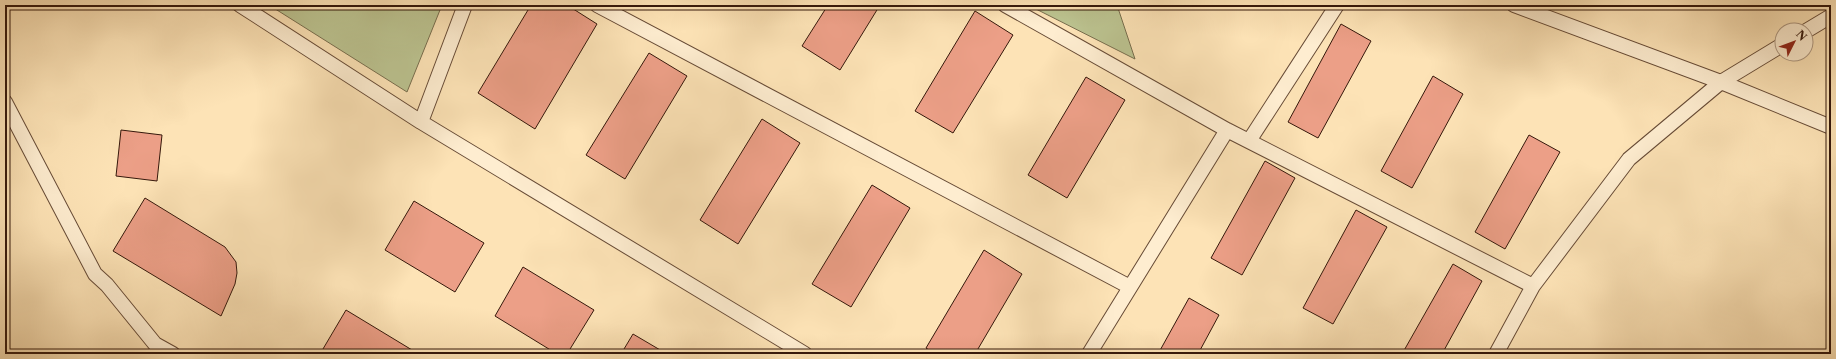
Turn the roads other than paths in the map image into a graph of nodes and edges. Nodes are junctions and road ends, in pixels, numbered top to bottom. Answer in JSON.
{"nodes":[{"id":1,"x":240,"y":5,"type":"edge"},
{"id":2,"x":465,"y":5,"type":"edge"},
{"id":3,"x":597,"y":5,"type":"edge"},
{"id":4,"x":1004,"y":5,"type":"edge"},
{"id":5,"x":1337,"y":5,"type":"edge"},
{"id":6,"x":1514,"y":5,"type":"edge"},
{"id":7,"x":1831,"y":16,"type":"edge"},
{"id":8,"x":1814,"y":26,"type":"edge"},
{"id":9,"x":1774,"y":50,"type":"edge"},
{"id":10,"x":1721,"y":82,"type":"junction"},
{"id":11,"x":5,"y":102,"type":"edge"},
{"id":12,"x":422,"y":122,"type":"junction"},
{"id":13,"x":1831,"y":127,"type":"edge"},
{"id":14,"x":1227,"y":130,"type":"junction"},
{"id":15,"x":1250,"y":141,"type":"junction"},
{"id":16,"x":1533,"y":286,"type":"junction"},
{"id":17,"x":1130,"y":287,"type":"junction"},
{"id":18,"x":173,"y":354,"type":"edge"},
{"id":19,"x":805,"y":354,"type":"edge"},
{"id":20,"x":1089,"y":354,"type":"edge"},
{"id":21,"x":1496,"y":354,"type":"edge"}],
"edges":[{"from":1,"to":12,"type":"lane"},
{"from":2,"to":12,"type":"lane"},
{"from":3,"to":17,"type":"lane"},
{"from":4,"to":14,"type":"lane"},
{"from":5,"to":15,"type":"lane"},
{"from":6,"to":10,"type":"lane"},
{"from":7,"to":8,"type":"lane"},
{"from":9,"to":10,"type":"lane"},
{"from":10,"to":13,"type":"lane"},
{"from":10,"to":16,"type":"lane"},
{"from":11,"to":18,"type":"lane"},
{"from":12,"to":19,"type":"lane"},
{"from":14,"to":15,"type":"lane"},
{"from":14,"to":17,"type":"lane"},
{"from":15,"to":16,"type":"lane"},
{"from":16,"to":21,"type":"lane"},
{"from":17,"to":20,"type":"lane"}]}
